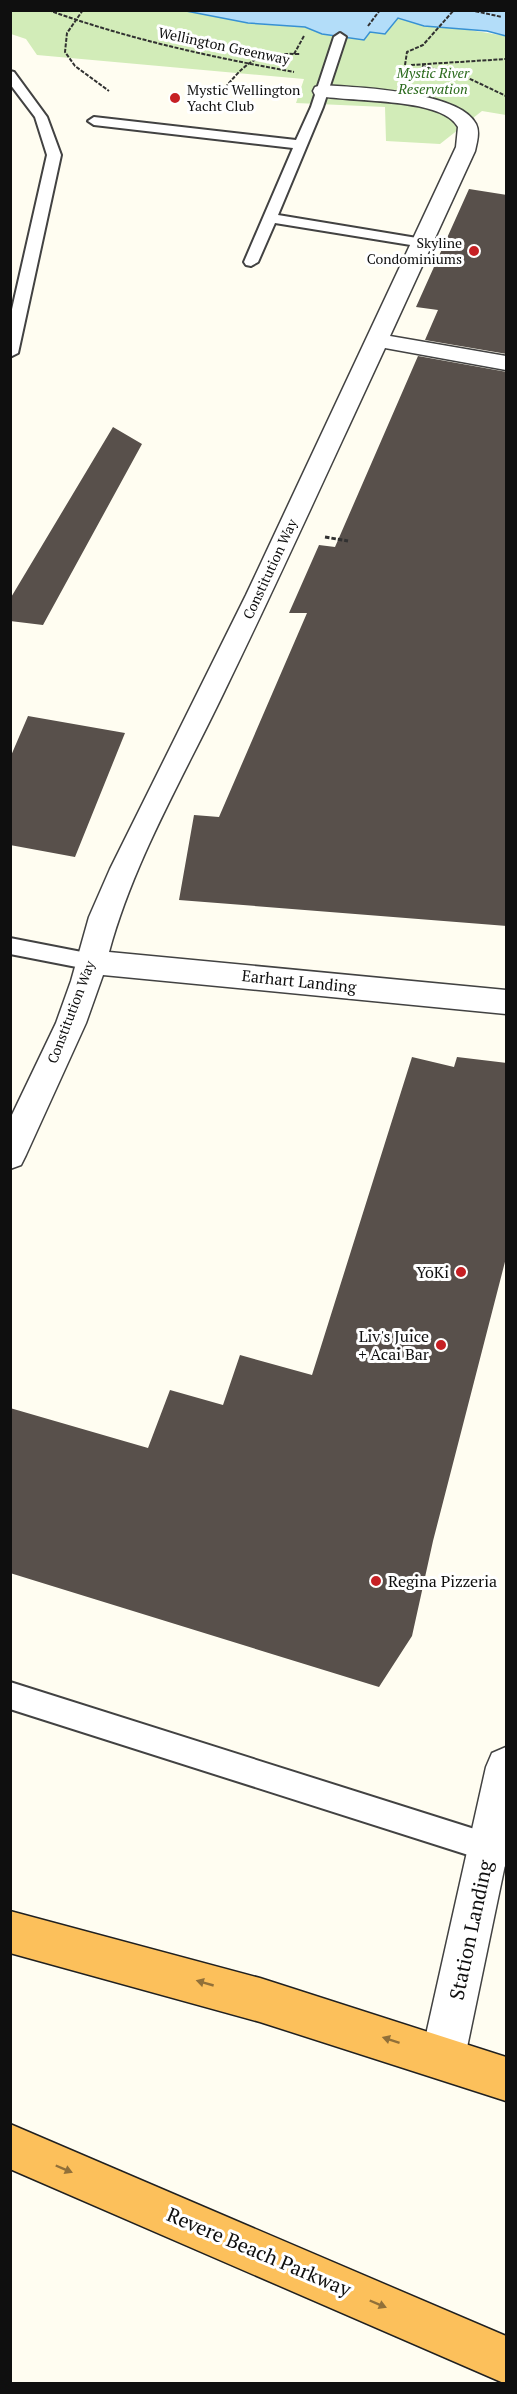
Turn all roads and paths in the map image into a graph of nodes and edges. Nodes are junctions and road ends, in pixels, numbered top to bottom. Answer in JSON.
{"nodes":[{"id":1,"x":48,"y":10,"type":"edge"},
{"id":2,"x":83,"y":10,"type":"edge"},
{"id":3,"x":454,"y":10,"type":"edge"},
{"id":4,"x":470,"y":10,"type":"edge"},
{"id":5,"x":502,"y":17,"type":"dead end"},
{"id":6,"x":74,"y":21,"type":"junction"},
{"id":7,"x":340,"y":37,"type":"dead end"},
{"id":8,"x":299,"y":43,"type":"dead end"},
{"id":9,"x":294,"y":54,"type":"junction"},
{"id":10,"x":334,"y":56,"type":"junction"},
{"id":11,"x":507,"y":59,"type":"edge"},
{"id":12,"x":244,"y":64,"type":"junction"},
{"id":13,"x":10,"y":75,"type":"edge"},
{"id":14,"x":325,"y":82,"type":"junction"},
{"id":15,"x":225,"y":88,"type":"dead end"},
{"id":16,"x":94,"y":121,"type":"dead end"},
{"id":17,"x":111,"y":123,"type":"junction"},
{"id":18,"x":301,"y":145,"type":"junction"},
{"id":19,"x":270,"y":218,"type":"junction"},
{"id":20,"x":423,"y":243,"type":"junction"},
{"id":21,"x":251,"y":262,"type":"dead end"},
{"id":22,"x":378,"y":340,"type":"junction"},
{"id":23,"x":10,"y":353,"type":"edge"},
{"id":24,"x":507,"y":363,"type":"edge"},
{"id":25,"x":327,"y":537,"type":"dead end"},
{"id":26,"x":348,"y":541,"type":"dead end"},
{"id":27,"x":10,"y":946,"type":"edge"},
{"id":28,"x":92,"y":962,"type":"junction"},
{"id":29,"x":507,"y":1002,"type":"edge"},
{"id":30,"x":10,"y":1155,"type":"edge"},
{"id":31,"x":10,"y":1695,"type":"edge"},
{"id":32,"x":507,"y":1767,"type":"edge"},
{"id":33,"x":498,"y":1850,"type":"edge"},
{"id":34,"x":10,"y":1932,"type":"edge"},
{"id":35,"x":443,"y":2057,"type":"junction"},
{"id":36,"x":507,"y":2079,"type":"edge"},
{"id":37,"x":10,"y":2146,"type":"edge"},
{"id":38,"x":507,"y":2360,"type":"edge"}],
"edges":[{"from":1,"to":6,"type":"path","name":"Wellington Greenway"},
{"from":2,"to":6,"type":"path"},
{"from":3,"to":11,"type":"path"},
{"from":4,"to":5,"type":"path"},
{"from":6,"to":12,"type":"path","name":"Wellington Greenway"},
{"from":6,"to":17,"type":"path"},
{"from":7,"to":10,"type":"lane"},
{"from":8,"to":9,"type":"path"},
{"from":9,"to":10,"type":"path"},
{"from":9,"to":12,"type":"path"},
{"from":10,"to":14,"type":"lane"},
{"from":12,"to":14,"type":"path","name":"Wellington Greenway"},
{"from":12,"to":15,"type":"path"},
{"from":13,"to":23,"type":"lane"},
{"from":14,"to":18,"type":"lane"},
{"from":14,"to":20,"type":"street","name":"Constitution Way"},
{"from":16,"to":17,"type":"lane"},
{"from":17,"to":18,"type":"lane"},
{"from":18,"to":19,"type":"lane"},
{"from":19,"to":20,"type":"lane"},
{"from":19,"to":21,"type":"lane"},
{"from":20,"to":22,"type":"street","name":"Constitution Way"},
{"from":22,"to":24,"type":"street"},
{"from":22,"to":28,"type":"street","name":"Constitution Way"},
{"from":25,"to":26,"type":"path"},
{"from":27,"to":28,"type":"lane"},
{"from":28,"to":29,"type":"street","name":"Earhart Landing"},
{"from":28,"to":30,"type":"street","name":"Constitution Way"},
{"from":31,"to":33,"type":"lane"},
{"from":32,"to":33,"type":"street","name":"Station Landing"},
{"from":33,"to":35,"type":"street","name":"Station Landing"},
{"from":35,"to":34,"type":"highway","one_way":true},
{"from":35,"to":36,"type":"highway"},
{"from":37,"to":38,"type":"highway","name":"Revere Beach Parkway","one_way":true}]}
